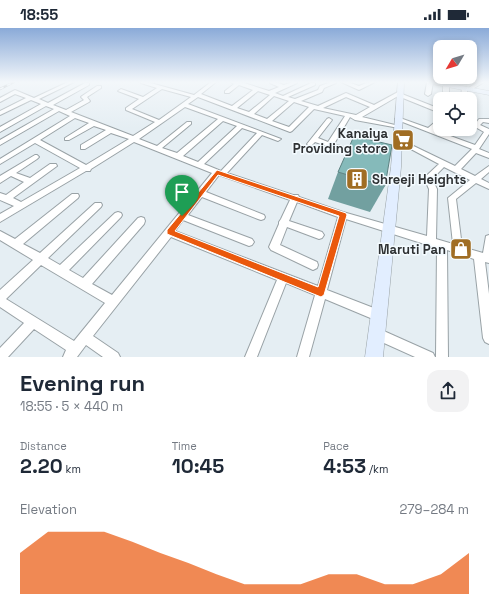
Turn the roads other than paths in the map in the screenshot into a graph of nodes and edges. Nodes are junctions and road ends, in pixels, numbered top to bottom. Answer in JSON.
{"nodes":[{"id":1,"x":60,"y":97,"type":"edge"},
{"id":2,"x":84,"y":97,"type":"edge"},
{"id":3,"x":139,"y":97,"type":"edge"},
{"id":4,"x":195,"y":97,"type":"edge"},
{"id":5,"x":201,"y":97,"type":"edge"},
{"id":6,"x":247,"y":97,"type":"edge"},
{"id":7,"x":267,"y":97,"type":"edge"},
{"id":8,"x":285,"y":97,"type":"edge"},
{"id":9,"x":302,"y":97,"type":"edge"},
{"id":10,"x":338,"y":97,"type":"edge"},
{"id":11,"x":350,"y":97,"type":"edge"},
{"id":12,"x":389,"y":97,"type":"edge"},
{"id":13,"x":400,"y":97,"type":"edge"},
{"id":14,"x":415,"y":97,"type":"edge"},
{"id":15,"x":33,"y":98,"type":"joint"},
{"id":16,"x":144,"y":99,"type":"joint"},
{"id":17,"x":295,"y":100,"type":"junction"},
{"id":18,"x":47,"y":104,"type":"junction"},
{"id":19,"x":185,"y":105,"type":"junction"},
{"id":20,"x":315,"y":107,"type":"junction"},
{"id":21,"x":374,"y":107,"type":"junction"},
{"id":22,"x":433,"y":107,"type":"edge"},
{"id":23,"x":234,"y":108,"type":"junction"},
{"id":24,"x":59,"y":109,"type":"junction"},
{"id":25,"x":66,"y":112,"type":"junction"},
{"id":26,"x":0,"y":114,"type":"edge"},
{"id":27,"x":251,"y":114,"type":"junction"},
{"id":28,"x":75,"y":115,"type":"junction"},
{"id":29,"x":352,"y":117,"type":"junction"},
{"id":30,"x":222,"y":119,"type":"junction"},
{"id":31,"x":329,"y":120,"type":"dead end"},
{"id":32,"x":269,"y":121,"type":"junction"},
{"id":33,"x":489,"y":121,"type":"edge"},
{"id":34,"x":160,"y":122,"type":"junction"},
{"id":35,"x":94,"y":123,"type":"junction"},
{"id":36,"x":189,"y":123,"type":"dead end"},
{"id":37,"x":398,"y":123,"type":"junction"},
{"id":38,"x":477,"y":125,"type":"joint"},
{"id":39,"x":241,"y":126,"type":"junction"},
{"id":40,"x":433,"y":126,"type":"edge"},
{"id":41,"x":0,"y":130,"type":"edge"},
{"id":42,"x":111,"y":130,"type":"junction"},
{"id":43,"x":429,"y":130,"type":"junction"},
{"id":44,"x":488,"y":131,"type":"edge"},
{"id":45,"x":261,"y":133,"type":"junction"},
{"id":46,"x":136,"y":138,"type":"junction"},
{"id":47,"x":67,"y":139,"type":"dead end"},
{"id":48,"x":278,"y":139,"type":"dead end"},
{"id":49,"x":36,"y":140,"type":"junction"},
{"id":50,"x":397,"y":140,"type":"junction"},
{"id":51,"x":0,"y":143,"type":"edge"},
{"id":52,"x":330,"y":144,"type":"junction"},
{"id":53,"x":83,"y":147,"type":"dead end"},
{"id":54,"x":158,"y":148,"type":"junction"},
{"id":55,"x":475,"y":149,"type":"junction"},
{"id":56,"x":178,"y":156,"type":"junction"},
{"id":57,"x":489,"y":156,"type":"edge"},
{"id":58,"x":35,"y":157,"type":"dead end"},
{"id":59,"x":366,"y":157,"type":"edge"},
{"id":60,"x":0,"y":162,"type":"edge"},
{"id":61,"x":444,"y":163,"type":"junction"},
{"id":62,"x":199,"y":165,"type":"junction"},
{"id":63,"x":53,"y":166,"type":"dead end"},
{"id":64,"x":87,"y":168,"type":"junction"},
{"id":65,"x":489,"y":168,"type":"edge"},
{"id":66,"x":457,"y":169,"type":"junction"},
{"id":67,"x":10,"y":173,"type":"junction"},
{"id":68,"x":219,"y":173,"type":"junction"},
{"id":69,"x":476,"y":179,"type":"junction"},
{"id":70,"x":0,"y":180,"type":"edge"},
{"id":71,"x":31,"y":182,"type":"junction"},
{"id":72,"x":489,"y":186,"type":"edge"},
{"id":73,"x":200,"y":193,"type":"junction"},
{"id":74,"x":75,"y":196,"type":"dead end"},
{"id":75,"x":295,"y":197,"type":"junction"},
{"id":76,"x":3,"y":198,"type":"edge"},
{"id":77,"x":98,"y":205,"type":"dead end"},
{"id":78,"x":21,"y":206,"type":"junction"},
{"id":79,"x":118,"y":215,"type":"dead end"},
{"id":80,"x":343,"y":215,"type":"junction"},
{"id":81,"x":182,"y":216,"type":"junction"},
{"id":82,"x":261,"y":217,"type":"dead end"},
{"id":83,"x":0,"y":218,"type":"edge"},
{"id":84,"x":142,"y":221,"type":"dead end"},
{"id":85,"x":283,"y":222,"type":"junction"},
{"id":86,"x":389,"y":229,"type":"junction"},
{"id":87,"x":169,"y":232,"type":"junction"},
{"id":88,"x":0,"y":235,"type":"edge"},
{"id":89,"x":318,"y":235,"type":"dead end"},
{"id":90,"x":489,"y":239,"type":"edge"},
{"id":91,"x":249,"y":242,"type":"dead end"},
{"id":92,"x":431,"y":242,"type":"junction"},
{"id":93,"x":16,"y":244,"type":"junction"},
{"id":94,"x":442,"y":246,"type":"junction"},
{"id":95,"x":458,"y":250,"type":"junction"},
{"id":96,"x":485,"y":258,"type":"edge"},
{"id":97,"x":40,"y":259,"type":"junction"},
{"id":98,"x":312,"y":265,"type":"dead end"},
{"id":99,"x":61,"y":271,"type":"junction"},
{"id":100,"x":283,"y":277,"type":"junction"},
{"id":101,"x":84,"y":285,"type":"junction"},
{"id":102,"x":321,"y":292,"type":"junction"},
{"id":103,"x":0,"y":297,"type":"edge"},
{"id":104,"x":0,"y":300,"type":"edge"},
{"id":105,"x":113,"y":302,"type":"junction"},
{"id":106,"x":380,"y":316,"type":"junction"},
{"id":107,"x":33,"y":322,"type":"junction"},
{"id":108,"x":377,"y":334,"type":"junction"},
{"id":109,"x":85,"y":337,"type":"junction"},
{"id":110,"x":489,"y":338,"type":"edge"},
{"id":111,"x":72,"y":353,"type":"edge"},
{"id":112,"x":0,"y":357,"type":"edge"},
{"id":113,"x":114,"y":357,"type":"edge"},
{"id":114,"x":251,"y":357,"type":"edge"},
{"id":115,"x":303,"y":357,"type":"edge"},
{"id":116,"x":374,"y":357,"type":"edge"},
{"id":117,"x":429,"y":357,"type":"edge"},
{"id":118,"x":442,"y":357,"type":"edge"}],
"edges":[{"from":1,"to":18,"type":"street"},
{"from":2,"to":25,"type":"street"},
{"from":3,"to":16,"type":"street"},
{"from":4,"to":19,"type":"street"},
{"from":5,"to":23,"type":"street"},
{"from":6,"to":23,"type":"street"},
{"from":7,"to":27,"type":"street"},
{"from":8,"to":17,"type":"street"},
{"from":9,"to":17,"type":"street"},
{"from":10,"to":20,"type":"street"},
{"from":11,"to":21,"type":"street"},
{"from":12,"to":21,"type":"street"},
{"from":13,"to":37,"type":"street"},
{"from":14,"to":22,"type":"street"},
{"from":15,"to":18,"type":"street"},
{"from":15,"to":26,"type":"street"},
{"from":16,"to":34,"type":"street"},
{"from":17,"to":20,"type":"street"},
{"from":17,"to":32,"type":"street"},
{"from":18,"to":24,"type":"street"},
{"from":18,"to":41,"type":"street"},
{"from":19,"to":30,"type":"street"},
{"from":19,"to":34,"type":"street"},
{"from":20,"to":29,"type":"street"},
{"from":20,"to":32,"type":"street"},
{"from":21,"to":29,"type":"street"},
{"from":23,"to":27,"type":"street"},
{"from":24,"to":25,"type":"street"},
{"from":24,"to":51,"type":"street"},
{"from":25,"to":28,"type":"street"},
{"from":27,"to":32,"type":"street"},
{"from":28,"to":35,"type":"street"},
{"from":28,"to":49,"type":"street"},
{"from":29,"to":37,"type":"street"},
{"from":29,"to":52,"type":"street"},
{"from":30,"to":39,"type":"street"},
{"from":30,"to":56,"type":"street"},
{"from":31,"to":52,"type":"street"},
{"from":33,"to":38,"type":"street"},
{"from":34,"to":46,"type":"street"},
{"from":35,"to":42,"type":"street"},
{"from":35,"to":47,"type":"street"},
{"from":36,"to":54,"type":"street"},
{"from":37,"to":43,"type":"street"},
{"from":37,"to":50,"type":"street"},
{"from":38,"to":44,"type":"street"},
{"from":39,"to":45,"type":"street"},
{"from":39,"to":62,"type":"street"},
{"from":40,"to":43,"type":"street"},
{"from":42,"to":46,"type":"street"},
{"from":42,"to":53,"type":"street"},
{"from":43,"to":55,"type":"street"},
{"from":44,"to":55,"type":"street"},
{"from":45,"to":48,"type":"street"},
{"from":45,"to":68,"type":"street"},
{"from":46,"to":54,"type":"street"},
{"from":46,"to":64,"type":"street"},
{"from":49,"to":60,"type":"street"},
{"from":49,"to":64,"type":"street"},
{"from":50,"to":61,"type":"street"},
{"from":50,"to":86,"type":"street"},
{"from":52,"to":59,"type":"street"},
{"from":54,"to":56,"type":"street"},
{"from":55,"to":57,"type":"street"},
{"from":55,"to":66,"type":"street"},
{"from":56,"to":62,"type":"street"},
{"from":58,"to":67,"type":"street"},
{"from":61,"to":66,"type":"street"},
{"from":61,"to":92,"type":"street"},
{"from":62,"to":68,"type":"street"},
{"from":63,"to":71,"type":"street"},
{"from":64,"to":78,"type":"street"},
{"from":65,"to":69,"type":"street"},
{"from":66,"to":69,"type":"street"},
{"from":67,"to":70,"type":"street"},
{"from":67,"to":71,"type":"street"},
{"from":68,"to":73,"type":"street"},
{"from":68,"to":75,"type":"street"},
{"from":69,"to":72,"type":"street"},
{"from":69,"to":95,"type":"street"},
{"from":71,"to":76,"type":"street"},
{"from":73,"to":81,"type":"street"},
{"from":73,"to":82,"type":"street"},
{"from":74,"to":93,"type":"street"},
{"from":75,"to":80,"type":"street"},
{"from":75,"to":85,"type":"street"},
{"from":76,"to":78,"type":"street"},
{"from":77,"to":97,"type":"street"},
{"from":78,"to":83,"type":"street"},
{"from":79,"to":99,"type":"street"},
{"from":80,"to":86,"type":"street"},
{"from":80,"to":102,"type":"street"},
{"from":81,"to":87,"type":"street"},
{"from":81,"to":91,"type":"street"},
{"from":84,"to":101,"type":"street"},
{"from":85,"to":89,"type":"street"},
{"from":85,"to":98,"type":"street"},
{"from":86,"to":92,"type":"street"},
{"from":86,"to":106,"type":"street"},
{"from":87,"to":100,"type":"street"},
{"from":87,"to":105,"type":"street"},
{"from":88,"to":93,"type":"street"},
{"from":90,"to":96,"type":"street"},
{"from":92,"to":94,"type":"street"},
{"from":93,"to":97,"type":"street"},
{"from":94,"to":95,"type":"street"},
{"from":94,"to":118,"type":"street"},
{"from":95,"to":96,"type":"street"},
{"from":96,"to":110,"type":"street"},
{"from":97,"to":99,"type":"street"},
{"from":97,"to":103,"type":"street"},
{"from":99,"to":101,"type":"street"},
{"from":100,"to":102,"type":"street"},
{"from":100,"to":114,"type":"street"},
{"from":101,"to":105,"type":"street"},
{"from":102,"to":106,"type":"street"},
{"from":102,"to":115,"type":"street"},
{"from":104,"to":107,"type":"street"},
{"from":105,"to":109,"type":"street"},
{"from":106,"to":108,"type":"street"},
{"from":107,"to":111,"type":"street"},
{"from":107,"to":112,"type":"street"},
{"from":108,"to":116,"type":"street"},
{"from":108,"to":117,"type":"street"},
{"from":109,"to":111,"type":"street"},
{"from":109,"to":113,"type":"street"}]}
